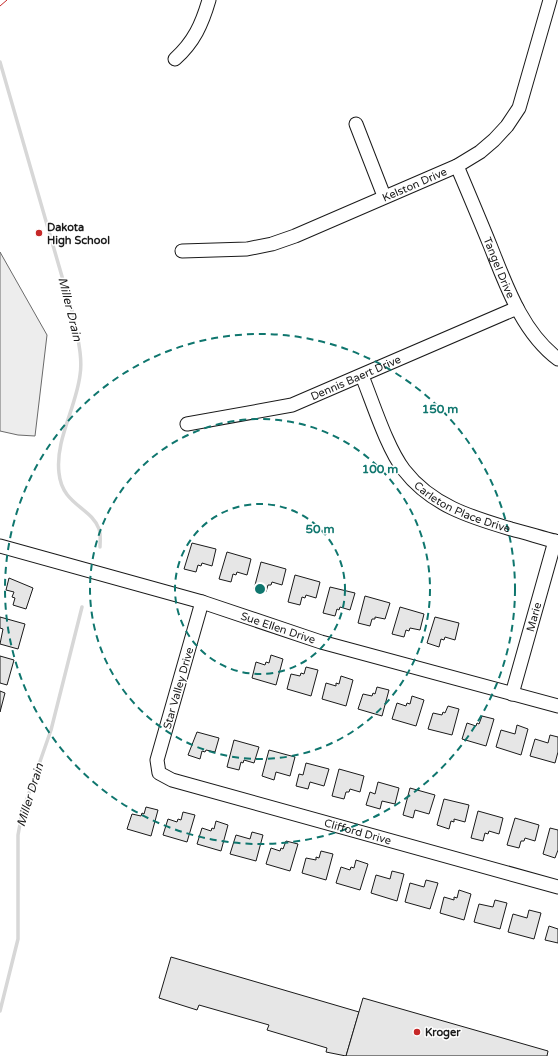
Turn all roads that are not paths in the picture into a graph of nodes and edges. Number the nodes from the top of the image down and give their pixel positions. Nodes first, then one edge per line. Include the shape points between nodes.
1 (210, 0) edge
2 (550, 0) edge
3 (175, 59) dead end
4 (356, 124) dead end
5 (457, 166) junction
6 (384, 196) junction
7 (182, 251) dead end
8 (517, 308) junction
9 (558, 359) edge
10 (362, 376) junction
11 (187, 424) dead end
12 (556, 541) edge
13 (0, 546) edge
14 (202, 602) junction
15 (512, 694) junction
16 (558, 706) edge
17 (159, 773) joint
18 (558, 888) edge

1 - 3 street via 199,31
2 - 5 street, Kelston Drive via 519,108 494,140
4 - 6 street
5 - 6 street, Kelston Drive
5 - 8 street, Tangel Drive
6 - 7 street, Kelston Drive via 272,244 247,249
8 - 9 street, Tangel Drive via 543,347
8 - 10 street, Dennis Baert Drive
10 - 11 street, Dennis Baert Drive via 292,405
10 - 12 street, Carleton Place Drive via 395,455 420,488 437,501 475,519
12 - 15 street, Marie
13 - 14 street, Sue Ellen Drive
14 - 15 street, Sue Ellen Drive via 321,642
14 - 17 street, Star Valley Drive via 157,760
15 - 16 street, Sue Ellen Drive
17 - 18 street, Clifford Drive via 172,780

